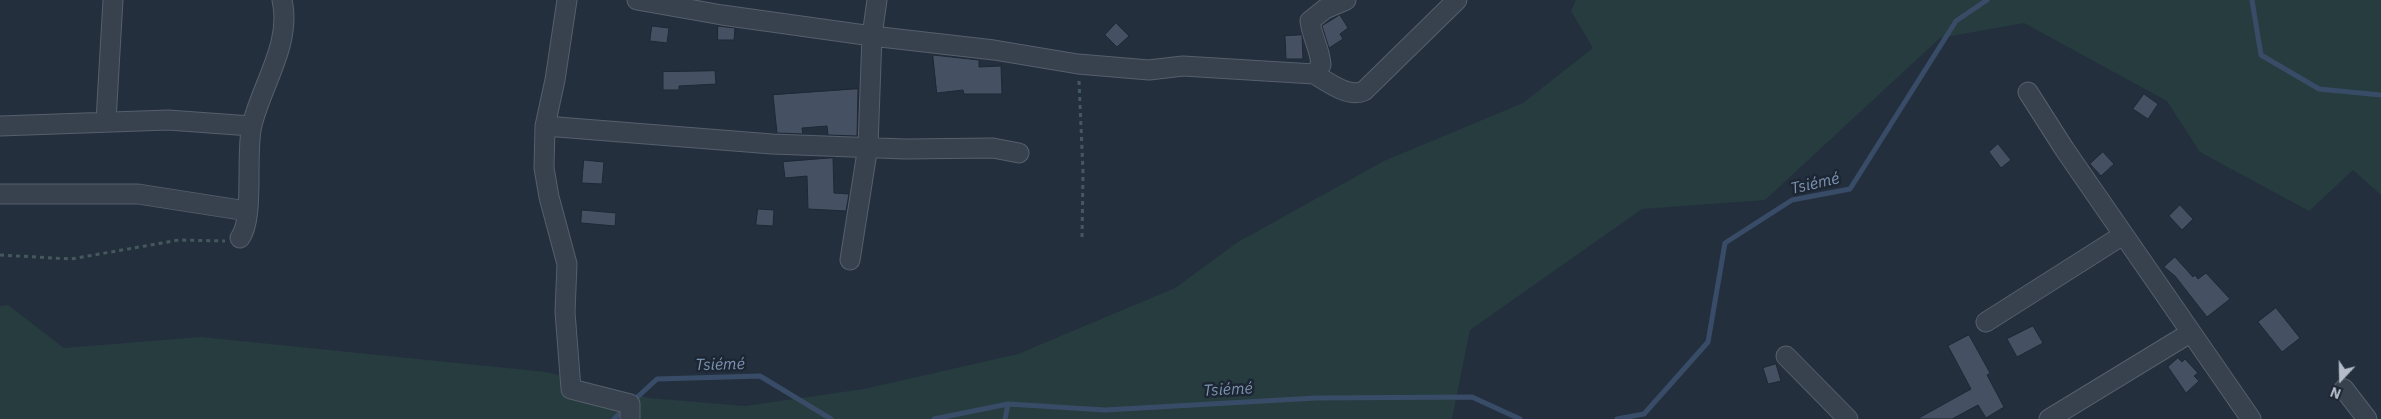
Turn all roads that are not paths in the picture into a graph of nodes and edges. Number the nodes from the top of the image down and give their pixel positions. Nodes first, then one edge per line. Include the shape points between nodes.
1 (113, 0) edge
2 (282, 0) edge
3 (567, 0) edge
4 (636, 0) edge
5 (877, 0) edge
6 (1346, 0) edge
7 (1457, 0) edge
8 (872, 36) junction
9 (1314, 74) junction
10 (2028, 92) dead end
11 (106, 121) junction
12 (0, 126) edge
13 (251, 126) junction
14 (545, 126) junction
15 (868, 146) junction
16 (1019, 153) dead end
17 (0, 194) edge
18 (247, 211) junction
19 (2124, 235) junction
20 (240, 238) road end
21 (850, 260) dead end
22 (1986, 322) dead end
23 (2190, 333) junction
24 (1786, 356) dead end
25 (2344, 389) dead end
26 (630, 419) edge
27 (1848, 419) edge
28 (2049, 419) edge
29 (2251, 419) edge
30 (2367, 419) edge

1 - 11 street
2 - 13 street via 282,40
3 - 14 street
4 - 8 street
5 - 8 street
6 - 9 street via 1310,21 1320,51 1321,65
7 - 9 street via 1364,91 1349,93
8 - 9 street via 994,50 1078,64 1149,70 1183,66
8 - 15 street
10 - 19 street
11 - 12 street
11 - 13 street via 168,120
13 - 18 street
14 - 15 street via 772,144
14 - 26 street via 544,168 567,264 565,312 571,389 630,404
15 - 16 street via 993,148
15 - 21 street
17 - 18 street via 138,194
18 - 20 street via 244,234
19 - 22 street
19 - 23 street
23 - 28 street
23 - 29 street
24 - 27 street
25 - 30 street

